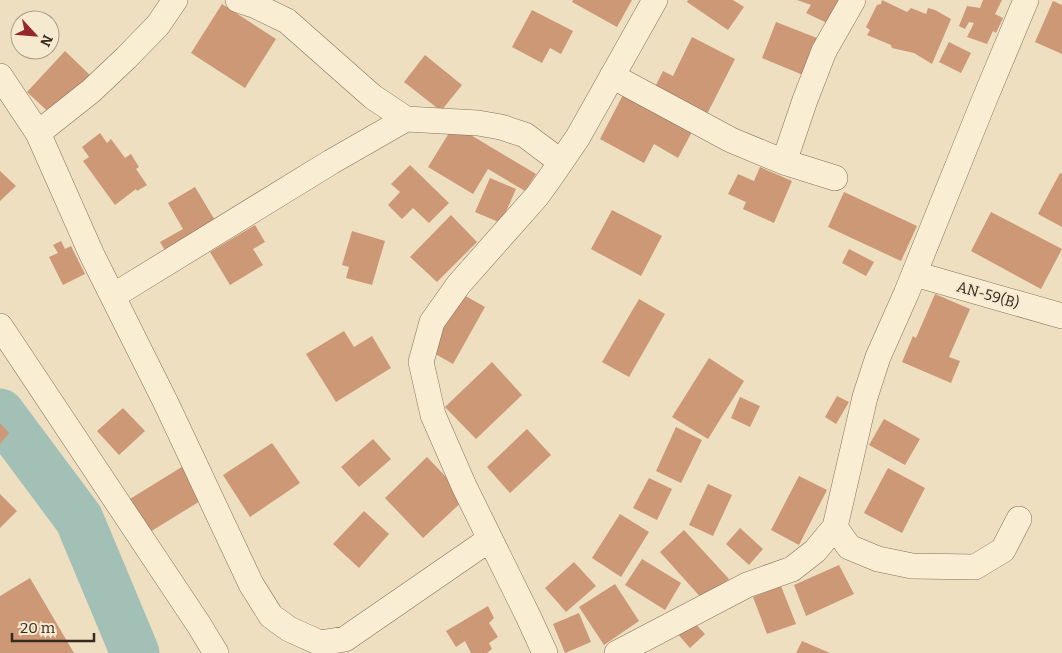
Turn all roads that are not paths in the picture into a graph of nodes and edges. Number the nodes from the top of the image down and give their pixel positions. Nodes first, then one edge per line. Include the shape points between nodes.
1 (175, 0) edge
2 (238, 0) edge
3 (655, 0) edge
4 (853, 0) edge
5 (1026, 0) edge
6 (0, 76) edge
7 (612, 76) junction
8 (406, 119) junction
9 (38, 132) junction
10 (561, 162) junction
11 (784, 162) junction
12 (835, 178) dead end
13 (914, 274) junction
14 (113, 296) junction
15 (1062, 316) edge
16 (0, 326) edge
17 (1019, 519) dead end
18 (835, 527) junction
19 (490, 539) junction
20 (216, 653) edge
21 (545, 653) edge
22 (617, 653) edge

1 - 9 street via 158,25 126,58 91,91
2 - 8 street via 287,21 373,97
3 - 7 street
4 - 11 street via 824,52
5 - 13 street
6 - 9 street
7 - 10 street
7 - 11 street via 731,140
8 - 10 street via 501,127 525,135
8 - 14 street
9 - 14 street
10 - 19 street via 537,196 460,284 432,322 421,362 433,415
11 - 12 street
13 - 15 street, AN-59(B)
13 - 18 street via 878,357 865,397
14 - 19 street via 250,584 271,616 289,629 320,643 345,640
16 - 20 street
17 - 18 street via 1004,550 975,567 912,566 878,559 849,547
18 - 22 street via 815,551 792,569 747,585
19 - 21 street

